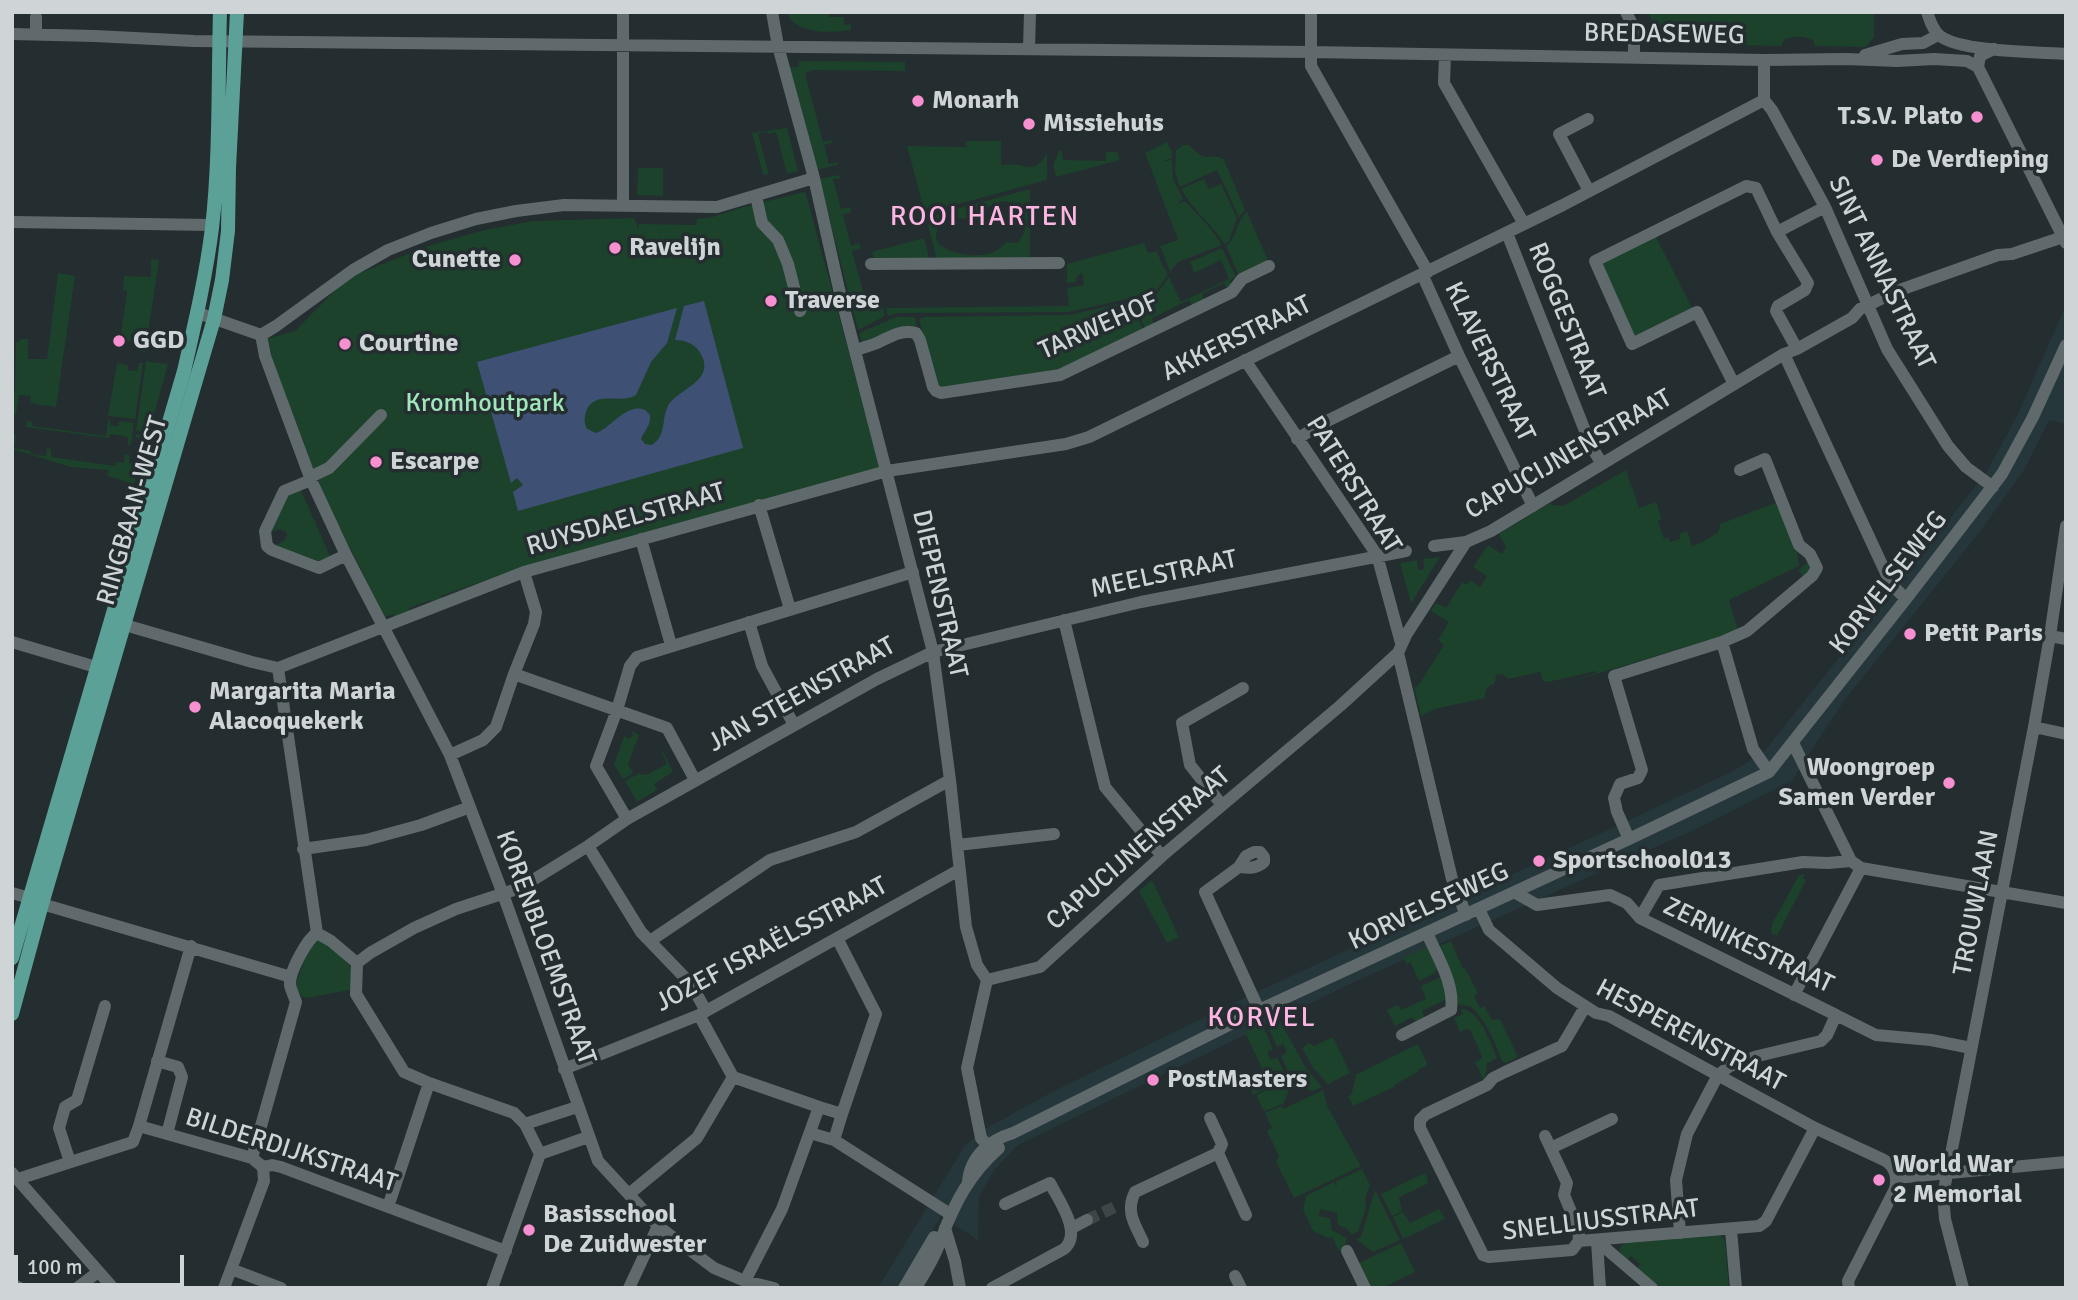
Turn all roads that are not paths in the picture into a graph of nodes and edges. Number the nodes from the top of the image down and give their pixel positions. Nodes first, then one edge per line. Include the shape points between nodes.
1 (220, 12) edge
2 (237, 12) edge
3 (623, 12) edge
4 (772, 12) edge
5 (1030, 12) edge
6 (1311, 12) edge
7 (1626, 12) edge
8 (1927, 12) edge
9 (36, 17) dead end
10 (12, 34) edge
11 (36, 34) junction
12 (1938, 35) junction
13 (219, 41) junction
14 (237, 42) junction
15 (1923, 43) junction
16 (623, 46) junction
17 (778, 46) junction
18 (1029, 49) junction
19 (1994, 49) junction
20 (1311, 52) junction
21 (2066, 54) edge
22 (1445, 55) junction
23 (1634, 57) junction
24 (1846, 59) junction
25 (1764, 60) junction
26 (1889, 60) junction
27 (1978, 67) junction
28 (1764, 100) junction
29 (1588, 120) dead end
30 (814, 178) junction
31 (1589, 191) junction
32 (757, 196) junction
33 (623, 205) junction
34 (1825, 207) junction
35 (12, 222) edge
36 (1524, 224) junction
37 (212, 225) junction
38 (1777, 232) junction
39 (1507, 233) junction
40 (2064, 240) edge
41 (1059, 263) dead end
42 (872, 264) dead end
43 (1269, 266) dead end
44 (1425, 273) junction
45 (1867, 306) junction
46 (800, 311) dead end
47 (198, 313) junction
48 (214, 319) junction
49 (261, 335) junction
50 (2066, 345) edge
51 (1797, 349) junction
52 (855, 350) junction
53 (1784, 354) junction
54 (1459, 356) junction
55 (1245, 360) junction
56 (2063, 360) edge
57 (1734, 384) junction
58 (381, 415) dead end
59 (1297, 439) junction
60 (1602, 464) junction
61 (1740, 470) dead end
62 (887, 471) junction
63 (310, 479) junction
64 (1993, 487) junction
65 (759, 505) junction
66 (1533, 506) junction
67 (2066, 526) edge
68 (641, 539) junction
69 (1466, 542) junction
70 (1434, 546) dead end
71 (1406, 551) dead end
72 (346, 555) junction
73 (1377, 555) junction
74 (524, 572) junction
75 (913, 572) junction
76 (1906, 599) junction
77 (790, 610) junction
78 (1064, 620) junction
79 (749, 622) junction
80 (125, 625) junction
81 (383, 628) junction
82 (2050, 636) junction
83 (2066, 639) edge
84 (12, 642) edge
85 (1722, 642) junction
86 (671, 645) junction
87 (1400, 648) junction
88 (933, 652) junction
89 (278, 668) junction
90 (104, 669) junction
91 (514, 674) junction
92 (1243, 688) dead end
93 (617, 710) junction
94 (794, 725) junction
95 (2034, 727) junction
96 (2066, 734) edge
97 (1793, 743) junction
98 (450, 755) junction
99 (1769, 772) junction
100 (695, 780) junction
101 (950, 780) junction
102 (1222, 805) junction
103 (470, 807) junction
104 (627, 819) junction
105 (1054, 834) dead end
106 (1629, 839) junction
107 (957, 845) junction
108 (587, 846) junction
109 (303, 849) junction
110 (1162, 856) junction
111 (1856, 864) junction
112 (1239, 867) dead end
113 (959, 870) junction
114 (2002, 891) junction
115 (12, 892) edge
116 (1514, 892) junction
117 (503, 894) junction
118 (36, 901) junction
119 (2066, 903) edge
120 (1479, 909) junction
121 (1466, 915) junction
122 (1640, 918) junction
123 (317, 933) junction
124 (1427, 933) junction
125 (837, 938) junction
126 (650, 941) junction
127 (191, 946) junction
128 (12, 958) edge
129 (358, 963) junction
130 (291, 977) junction
131 (987, 980) junction
132 (1794, 995) junction
133 (105, 1006) dead end
134 (1585, 1007) junction
135 (1259, 1010) junction
136 (702, 1013) junction
137 (12, 1014) edge
138 (1836, 1015) junction
139 (1402, 1035) dead end
140 (1971, 1048) junction
141 (157, 1061) junction
142 (564, 1069) junction
143 (1718, 1075) junction
144 (733, 1077) junction
145 (429, 1083) junction
146 (577, 1107) junction
147 (819, 1107) junction
148 (842, 1114) junction
149 (1210, 1118) dead end
150 (1612, 1119) dead end
151 (525, 1124) junction
152 (139, 1126) junction
153 (1815, 1128) junction
154 (810, 1133) junction
155 (167, 1134) junction
156 (1545, 1136) dead end
157 (588, 1137) junction
158 (834, 1140) junction
159 (990, 1149) junction
160 (1551, 1149) junction
161 (1218, 1153) junction
162 (540, 1154) junction
163 (252, 1158) junction
164 (2066, 1162) edge
165 (70, 1163) junction
166 (263, 1167) junction
167 (1947, 1174) junction
168 (15, 1176) edge
169 (1896, 1178) junction
170 (629, 1194) junction
171 (1131, 1200) junction
172 (1005, 1204) dead end
173 (1117, 1206) tunnel mouth
174 (388, 1207) junction
175 (950, 1214) junction
176 (1246, 1215) dead end
177 (1087, 1220) tunnel mouth
178 (658, 1226) junction
179 (944, 1227) junction
180 (1072, 1228) junction
181 (1731, 1230) junction
182 (1680, 1233) junction
183 (1579, 1241) junction
184 (1597, 1241) junction
185 (1143, 1242) dead end
186 (506, 1251) junction
187 (1347, 1251) dead end
188 (929, 1255) junction
189 (231, 1269) junction
190 (98, 1272) junction
191 (956, 1273) junction
192 (745, 1281) junction
193 (12, 1284) edge
194 (20, 1288) edge
195 (77, 1288) edge
196 (113, 1288) edge
197 (224, 1288) edge
198 (281, 1288) edge
199 (492, 1288) edge
200 (629, 1288) edge
201 (774, 1288) edge
202 (904, 1288) edge
203 (916, 1288) edge
204 (960, 1288) edge
205 (992, 1288) edge
206 (1365, 1288) edge
207 (1600, 1288) edge
208 (1652, 1288) edge
209 (1736, 1288) edge
210 (1849, 1288) edge
211 (1963, 1288) edge

1 - 13 main road, RINGBAAN-WEST
2 - 14 main road, RINGBAAN-WEST
3 - 16 street
4 - 17 street, DIEPENSTRAAT
5 - 18 street
6 - 20 street, KLAVERSTRAAT
7 - 23 street via 1634,28
8 - 12 street
9 - 11 street
10 - 11 street, BREDASEWEG
11 - 13 street, BREDASEWEG
12 - 15 street, BREDASEWEG
12 - 19 street via 1955,43
13 - 14 street, BREDASEWEG
13 - 37 main road, RINGBAAN-WEST
14 - 16 street, BREDASEWEG
14 - 48 main road, RINGBAAN-WEST via 228,230
15 - 24 street, BREDASEWEG
15 - 26 street via 1913,52
16 - 17 street, BREDASEWEG
16 - 33 street
17 - 18 street, BREDASEWEG
17 - 30 street, DIEPENSTRAAT
18 - 20 street, BREDASEWEG
19 - 21 street
19 - 27 street via 1980,56
20 - 22 street, BREDASEWEG
20 - 44 street, KLAVERSTRAAT via 1311,66
22 - 23 street, BREDASEWEG
22 - 36 street, ROGGESTRAAT via 1444,83
23 - 25 street, BREDASEWEG
24 - 25 street, BREDASEWEG
24 - 26 street, BREDASEWEG
25 - 28 street
26 - 27 street, BREDASEWEG via 1954,60
27 - 40 street
28 - 31 street, AKKERSTRAAT
28 - 34 street, SINT ANNASTRAAT
29 - 31 street via 1559,134
30 - 32 street
30 - 52 street, DIEPENSTRAAT
31 - 36 street, AKKERSTRAAT
32 - 33 street via 717,207
32 - 46 street via 762,223 778,240 788,264
33 - 49 street via 516,211 431,233 353,270
34 - 38 street
34 - 45 street, SINT ANNASTRAAT
35 - 37 street
36 - 39 street, AKKERSTRAAT
37 - 47 main road, RINGBAAN-WEST
38 - 51 street via 1808,284 1777,306
38 - 57 street via 1756,188 1746,186 1595,261 1632,344 1697,312
39 - 44 street, AKKERSTRAAT
39 - 60 street, ROGGESTRAAT
40 - 45 street, CAPUCIJNENSTRAAT via 1998,255 1907,286
41 - 42 street
43 - 52 street, TARWEHOF via 1240,281 1232,292 1060,375 941,393 933,387 916,333 892,334
44 - 54 street, KLAVERSTRAAT
44 - 55 street, AKKERSTRAAT
45 - 51 street, CAPUCIJNENSTRAAT
45 - 64 street, SINT ANNASTRAAT via 1887,349 1948,446
47 - 48 street
47 - 90 main road, RINGBAAN-WEST
48 - 49 street
48 - 80 main road, RINGBAAN-WEST
49 - 63 street, KORENBLOEMSTRAAT
50 - 56 street, KORVELSEWEG
51 - 53 street, CAPUCIJNENSTRAAT
52 - 62 street, DIEPENSTRAAT
53 - 57 street, CAPUCIJNENSTRAAT
53 - 76 street via 1891,584
54 - 59 street
54 - 66 street, KLAVERSTRAAT
55 - 59 street, PATERSTRAAT
55 - 62 street, AKKERSTRAAT via 1089,437
56 - 64 street, KORVELSEWEG
57 - 60 street, CAPUCIJNENSTRAAT
58 - 63 street via 329,468
59 - 73 street, PATERSTRAAT
60 - 66 street, CAPUCIJNENSTRAAT
61 - 85 street via 1765,459 1799,545 1817,568 1746,631
62 - 65 street, RUYSDAELSTRAAT
62 - 75 street, DIEPENSTRAAT
63 - 72 street, KORENBLOEMSTRAAT
63 - 72 street via 284,491 265,531 267,546 319,568
64 - 76 street, KORVELSEWEG
65 - 68 street, RUYSDAELSTRAAT
65 - 77 street
66 - 69 street, CAPUCIJNENSTRAAT
67 - 82 street, TROUWLAAN
68 - 74 street, RUYSDAELSTRAAT
68 - 86 street
69 - 70 street
69 - 87 street, CAPUCIJNENSTRAAT
71 - 73 street, MEELSTRAAT
72 - 81 street, KORENBLOEMSTRAAT
73 - 78 street, MEELSTRAAT
73 - 87 street, PATERSTRAAT
74 - 81 street, RUYSDAELSTRAAT
74 - 91 street via 536,612
75 - 77 street
75 - 88 street, DIEPENSTRAAT
76 - 97 street, KORVELSEWEG
77 - 79 street
78 - 88 street, MEELSTRAAT
78 - 110 street via 1105,787
79 - 86 street
79 - 94 street via 762,666
80 - 89 street
80 - 90 main road, RINGBAAN-WEST
81 - 89 street, RUYSDAELSTRAAT
81 - 98 street, KORENBLOEMSTRAAT
82 - 83 street
82 - 95 street, TROUWLAAN
84 - 90 street
85 - 99 street via 1753,749
85 - 106 street via 1614,676 1642,770 1638,778 1620,784 1614,797
86 - 93 street via 637,657
87 - 102 street, CAPUCIJNENSTRAAT via 1340,706
87 - 121 street, PATERSTRAAT via 1452,878
88 - 94 street, JAN STEENSTRAAT
88 - 101 street, DIEPENSTRAAT
89 - 109 street
90 - 118 main road, RINGBAAN-WEST
91 - 93 street
91 - 98 street via 496,727 484,740
92 - 102 street via 1182,723 1190,765
93 - 100 street via 667,728
93 - 104 street via 596,766
94 - 100 street, JAN STEENSTRAAT
95 - 96 street
95 - 114 street, TROUWLAAN
97 - 99 street, KORVELSEWEG
97 - 111 street
98 - 103 street, KORENBLOEMSTRAAT
99 - 106 street, KORVELSEWEG
100 - 104 street, JAN STEENSTRAAT
101 - 107 street, DIEPENSTRAAT
101 - 126 street via 856,832 771,860
102 - 110 street, CAPUCIJNENSTRAAT
103 - 109 street via 366,840
103 - 117 street, KORENBLOEMSTRAAT
104 - 108 street, JAN STEENSTRAAT
105 - 107 street
106 - 116 street, KORVELSEWEG
107 - 113 street, DIEPENSTRAAT
108 - 117 street, JAN STEENSTRAAT
108 - 126 street
109 - 123 street
110 - 131 street, CAPUCIJNENSTRAAT via 1040,967
111 - 114 street
111 - 122 street via 1803,862 1659,885
111 - 132 street
112 - 135 street via 1205,892
113 - 125 street, JOZEF ISRAËLSSTRAAT
113 - 131 street, DIEPENSTRAAT via 966,927 977,965
114 - 119 street
114 - 140 street, TROUWLAAN
115 - 118 street
116 - 120 street, KORVELSEWEG
116 - 122 street, ZERNIKESTRAAT via 1537,905 1610,895 1627,903
117 - 129 street, JAN STEENSTRAAT via 414,928
117 - 142 street, KORENBLOEMSTRAAT
118 - 127 street
118 - 128 main road, RINGBAAN-WEST
118 - 137 main road, RINGBAAN-WEST
120 - 121 street, KORVELSEWEG
120 - 134 street, HESPERENSTRAAT via 1489,930
121 - 124 street, KORVELSEWEG
122 - 132 street, ZERNIKESTRAAT
123 - 129 street
123 - 130 street via 306,944
124 - 135 street, KORVELSEWEG
124 - 139 street via 1453,1002 1451,1010
125 - 136 street, JOZEF ISRAËLSSTRAAT
125 - 148 street via 876,1014
126 - 136 street via 691,984
127 - 130 street
127 - 141 street
129 - 145 street via 356,994 404,1072
130 - 163 street via 296,1002
131 - 159 street via 967,1068 981,1138
132 - 138 street, ZERNIKESTRAAT
133 - 165 street via 77,1100 65,1107 59,1128
134 - 143 street, HESPERENSTRAAT
134 - 183 street, SNELLIUSSTRAAT via 1562,1046 1493,1078 1420,1120 1483,1255 1572,1250
135 - 159 street, KORVELSEWEG via 1004,1136
136 - 142 street, JOZEF ISRAËLSSTRAAT
136 - 144 street
138 - 140 street, ZERNIKESTRAAT via 1876,1035
138 - 143 street via 1821,1041 1758,1056
140 - 167 street, TROUWLAAN
141 - 152 street
141 - 155 street via 178,1067 183,1077
142 - 146 street, KORENBLOEMSTRAAT
143 - 153 street, HESPERENSTRAAT
143 - 182 street via 1687,1134 1676,1180
144 - 147 street
144 - 170 street via 697,1138
145 - 151 street via 514,1113
145 - 174 street
146 - 151 street
146 - 157 street, KORENBLOEMSTRAAT
147 - 148 street
147 - 154 street
148 - 158 street
149 - 161 street via 1222,1144
150 - 160 street
151 - 162 street
152 - 155 street, BILDERDIJKSTRAAT
152 - 165 street via 133,1142
153 - 169 street, HESPERENSTRAAT via 1888,1162
153 - 181 street, SNELLIUSSTRAAT via 1763,1224
154 - 158 street
154 - 192 street via 782,1209
155 - 163 street, BILDERDIJKSTRAAT
156 - 160 street
157 - 162 street
157 - 170 street, KORENBLOEMSTRAAT via 598,1161
158 - 175 street
159 - 175 street via 974,1160
160 - 183 street via 1567,1182 1564,1195
161 - 171 street via 1135,1192
161 - 176 street
162 - 186 street
163 - 166 street, BILDERDIJKSTRAAT
164 - 167 street
165 - 168 street
166 - 174 street, BILDERDIJKSTRAAT via 281,1167
166 - 189 street via 264,1181
167 - 169 street
167 - 211 street, TROUWLAAN via 1944,1213
168 - 190 street
169 - 210 street via 1893,1193 1848,1280
170 - 178 street, KORENBLOEMSTRAAT
171 - 173 street
171 - 185 street via 1129,1211
172 - 180 street via 1050,1183
174 - 186 street, BILDERDIJKSTRAAT
175 - 179 street
177 - 180 street
178 - 192 street, KORENBLOEMSTRAAT via 713,1268
178 - 200 street
179 - 188 street
179 - 191 street
180 - 205 street via 1064,1249
181 - 182 street, SNELLIUSSTRAAT
181 - 209 street
182 - 184 street, SNELLIUSSTRAAT
183 - 184 street, SNELLIUSSTRAAT
184 - 207 street
184 - 208 street
186 - 199 street
187 - 206 street
188 - 191 street via 944,1257
188 - 202 street
188 - 203 street
189 - 197 street
189 - 198 street
190 - 195 street
190 - 196 street
191 - 204 street
192 - 201 street, KORENBLOEMSTRAAT
193 - 194 street

